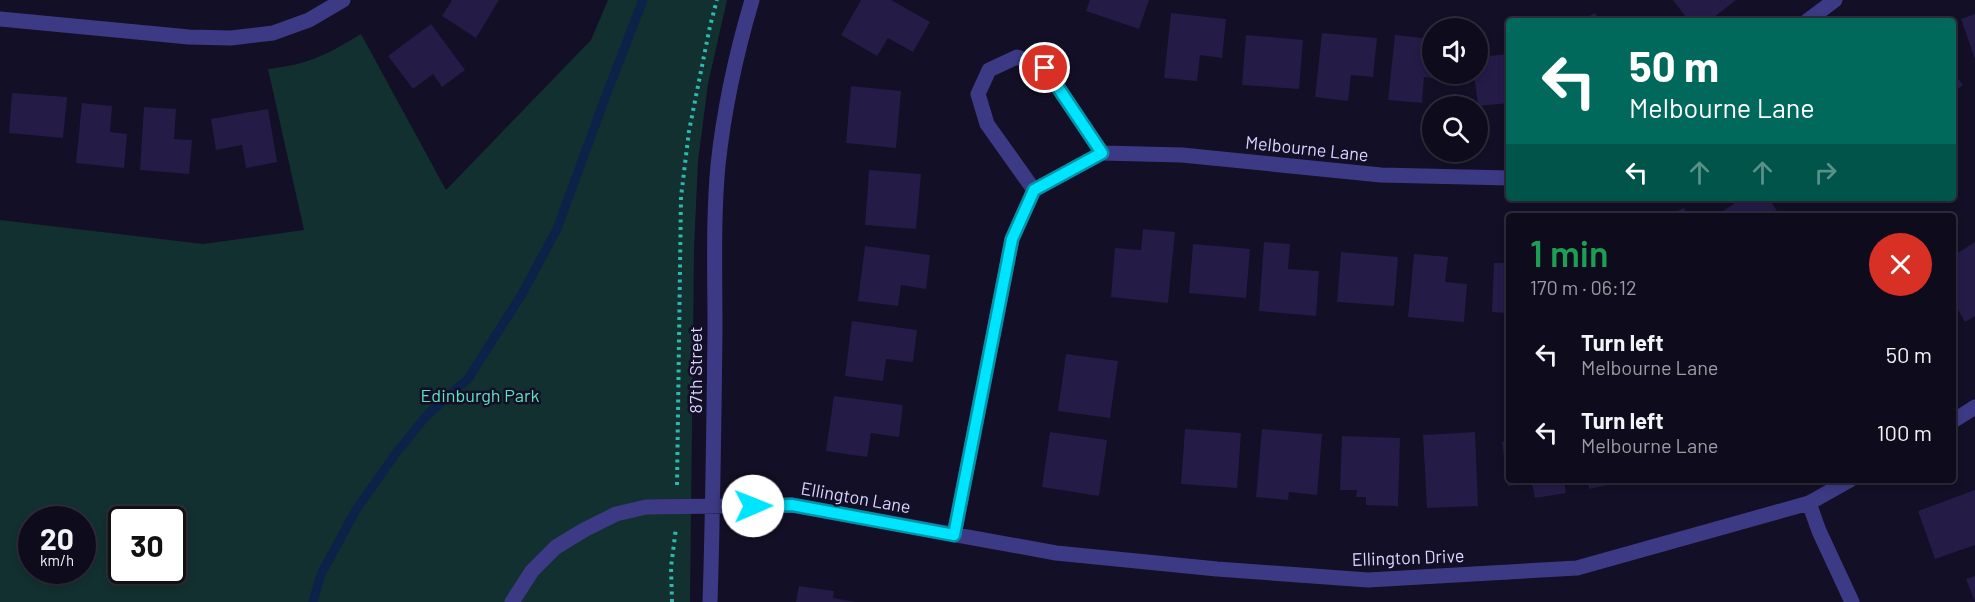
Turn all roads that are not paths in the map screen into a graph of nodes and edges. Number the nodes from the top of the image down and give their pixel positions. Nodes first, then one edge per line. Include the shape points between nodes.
1 (343, 0) edge
2 (752, 0) edge
3 (1834, 0) edge
4 (0, 18) edge
5 (1811, 18) edge
6 (1102, 153) junction
7 (1506, 178) edge
8 (1034, 190) junction
9 (1975, 407) edge
10 (1956, 419) edge
11 (1845, 483) edge
12 (1809, 503) junction
13 (714, 506) junction
14 (954, 535) junction
15 (512, 602) edge
16 (710, 602) edge
17 (1852, 602) edge

1 - 4 street via 309,20 273,33 231,38
2 - 13 street, 87th Street via 726,107 718,166
3 - 5 street
6 - 7 street, Melbourne Lane via 1182,155 1381,175
6 - 8 street, Melbourne Lane
6 - 8 street via 1045,68 1017,57 989,70 978,94 987,124
8 - 14 street via 1012,239
9 - 10 street
11 - 12 street, Ellington Drive
12 - 14 street, Ellington Drive via 1577,568 1368,580 1056,553
12 - 17 street
13 - 14 street, Ellington Lane via 792,505
13 - 15 street via 646,507 616,514 556,547 532,572
13 - 16 street, 87th Street

